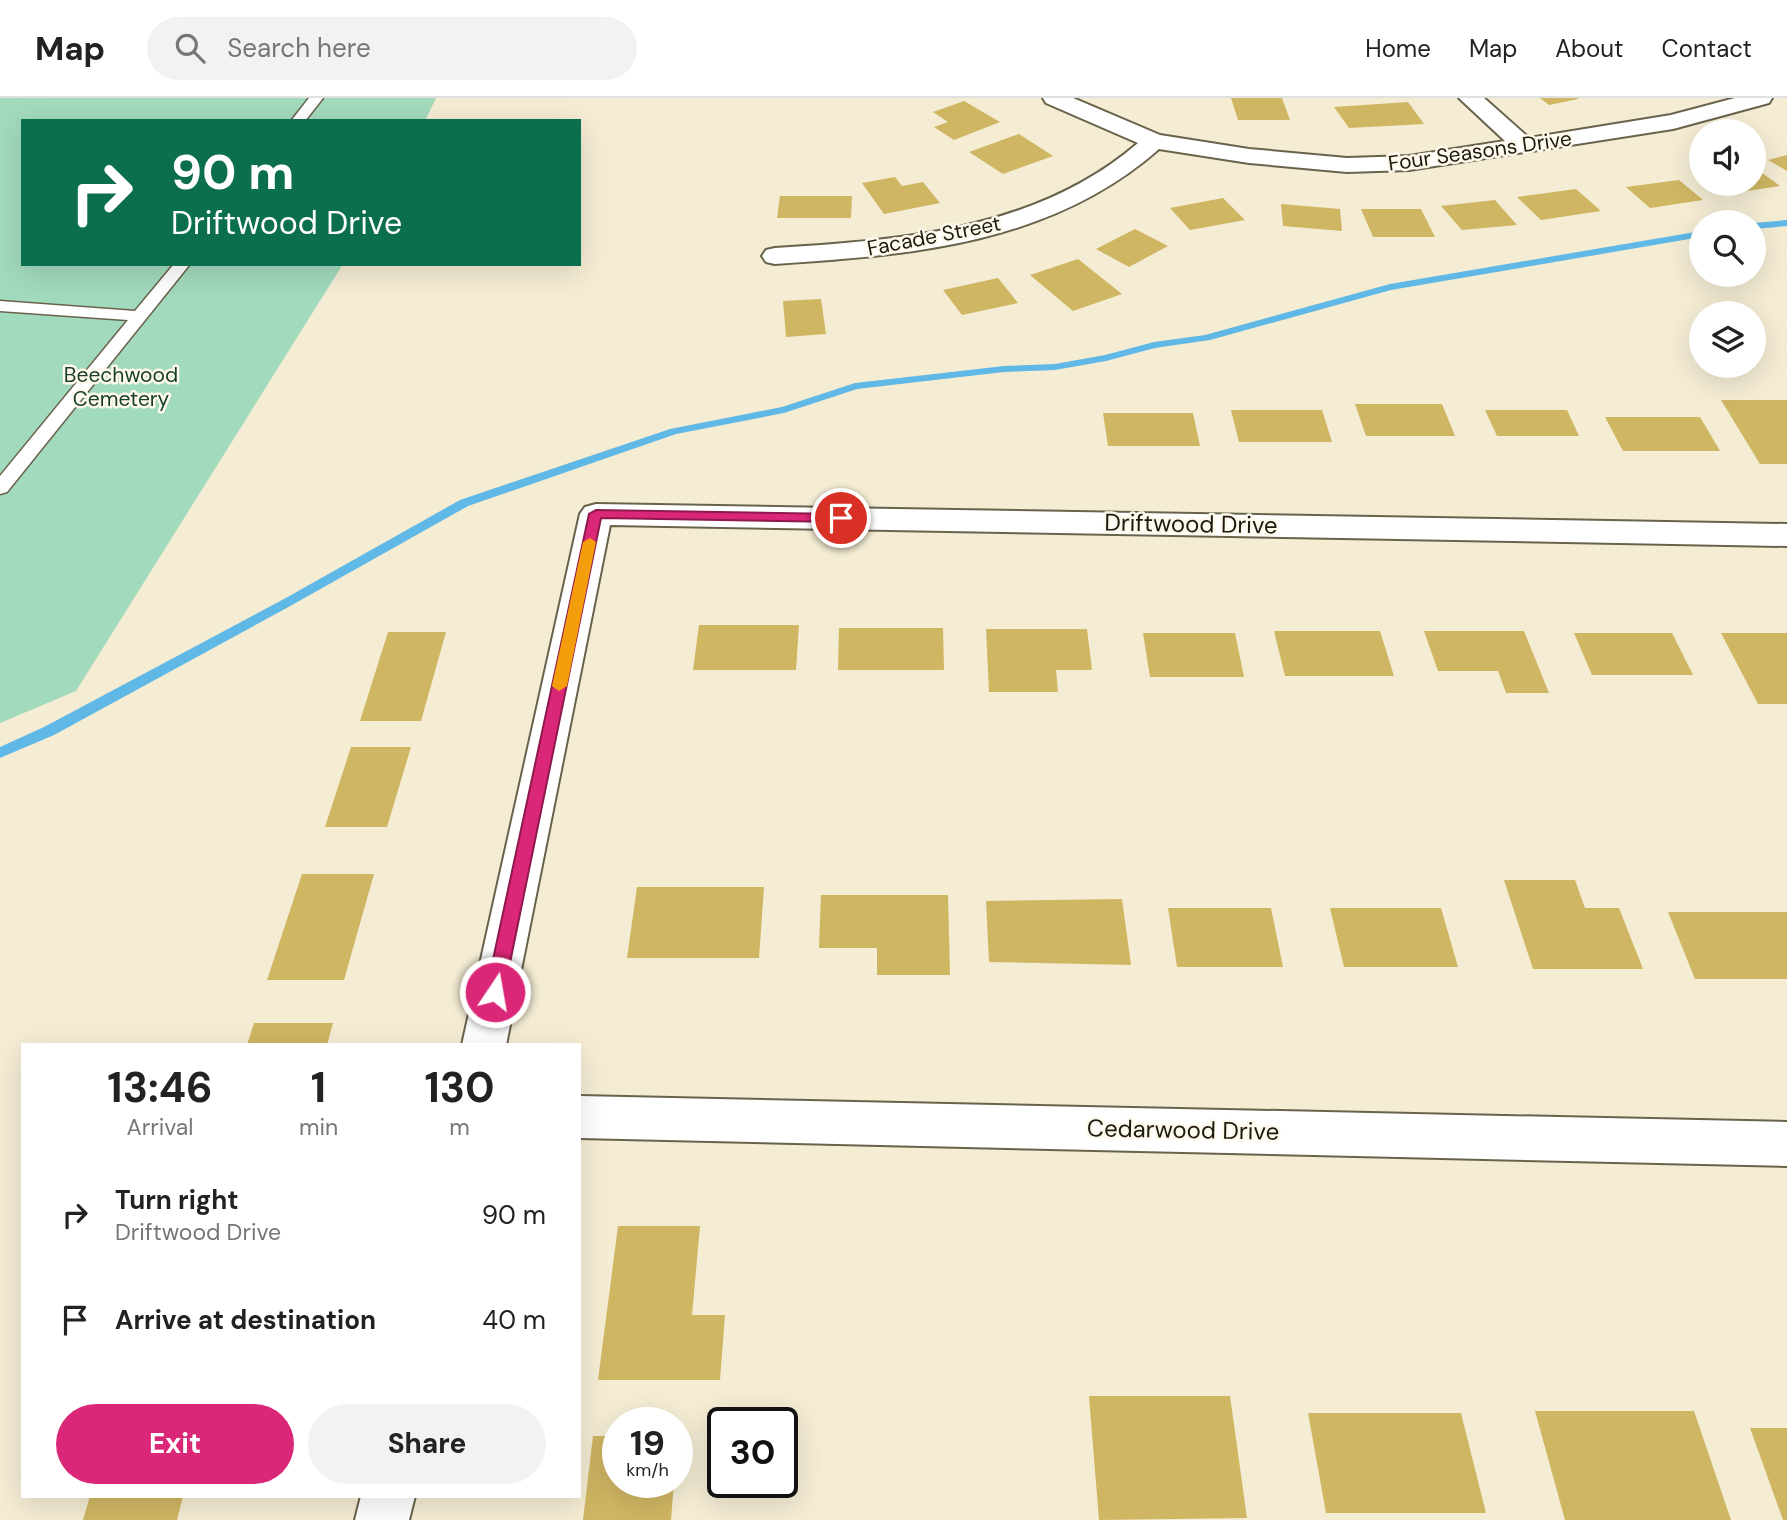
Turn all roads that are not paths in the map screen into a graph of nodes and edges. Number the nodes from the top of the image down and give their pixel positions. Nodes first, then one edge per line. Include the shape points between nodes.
1 (316, 98) edge
2 (1054, 98) edge
3 (1470, 98) edge
4 (1761, 98) edge
5 (300, 119) edge
6 (1154, 141) junction
7 (1524, 146) junction
8 (775, 256) dead end
9 (180, 266) edge
10 (0, 306) edge
11 (140, 316) junction
12 (0, 488) edge
13 (1787, 534) edge
14 (484, 1043) edge
15 (581, 1117) edge
16 (1787, 1144) edge
17 (388, 1498) edge
18 (383, 1520) edge

1 - 5 lane
2 - 6 street, Four Seasons Drive
3 - 7 street
4 - 7 street, Four Seasons Drive via 1673,122
6 - 7 street, Four Seasons Drive via 1249,156 1347,164 1409,163
6 - 8 street, Facade Street via 1109,178 1004,225 898,246
9 - 11 lane
10 - 11 lane
11 - 12 lane
13 - 14 street, Driftwood Drive via 596,514
15 - 16 street, Cedarwood Drive
17 - 18 street

